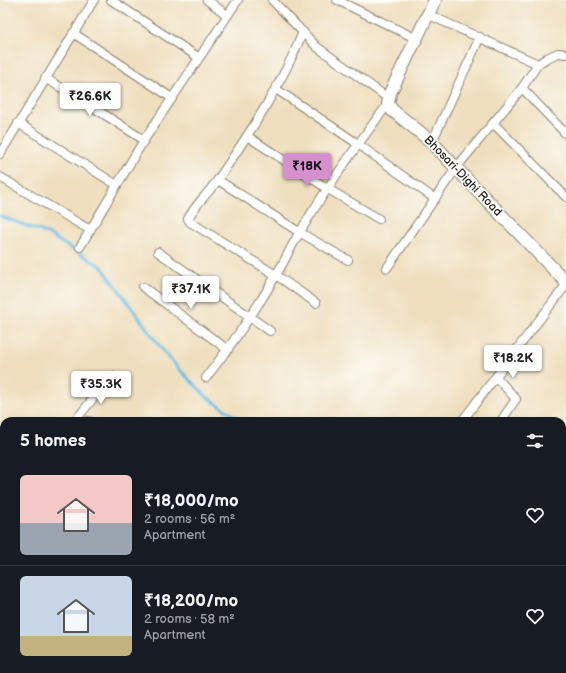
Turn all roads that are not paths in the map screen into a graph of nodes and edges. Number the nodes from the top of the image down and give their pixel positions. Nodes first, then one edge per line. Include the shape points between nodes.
1 (94, 0) edge
2 (111, 0) edge
3 (207, 0) edge
4 (238, 0) edge
5 (272, 0) edge
6 (337, 0) edge
7 (435, 0) edge
8 (429, 14) junction
9 (227, 15) junction
10 (303, 32) junction
11 (73, 33) junction
12 (480, 37) junction
13 (417, 39) junction
14 (566, 54) edge
15 (198, 57) junction
16 (538, 64) junction
17 (45, 78) junction
18 (522, 88) junction
19 (276, 89) junction
20 (172, 98) junction
21 (388, 101) junction
22 (18, 123) junction
23 (493, 123) junction
24 (566, 134) edge
25 (247, 136) junction
26 (144, 140) junction
27 (432, 142) junction
28 (358, 144) junction
29 (0, 154) edge
30 (456, 168) junction
31 (0, 177) edge
32 (218, 180) junction
33 (117, 185) junction
34 (328, 189) junction
35 (566, 197) edge
36 (434, 199) junction
37 (379, 219) dead end
38 (90, 230) junction
39 (300, 232) junction
40 (80, 247) dead end
41 (158, 252) dead end
42 (348, 260) dead end
43 (387, 268) dead end
44 (276, 275) junction
45 (566, 282) edge
46 (566, 285) edge
47 (143, 287) dead end
48 (316, 303) dead end
49 (250, 317) junction
50 (270, 331) dead end
51 (228, 350) junction
52 (111, 376) dead end
53 (496, 377) junction
54 (206, 378) dead end
55 (78, 417) edge
56 (465, 417) edge
57 (504, 417) edge

1 - 11 street
2 - 15 street
3 - 9 street
4 - 9 street
5 - 10 street
6 - 13 street
7 - 8 street
8 - 12 street
8 - 13 street
9 - 15 street
10 - 19 street
10 - 21 street via 317,47
11 - 17 street
11 - 20 street
12 - 16 street
12 - 27 street
13 - 21 street
14 - 16 street via 558,53
15 - 20 street
16 - 18 street
17 - 22 street
17 - 26 street
18 - 23 street
18 - 24 street
19 - 25 street
19 - 28 street
20 - 26 street
21 - 27 street, Bhosari-Dighi Road via 392,110
21 - 28 street
22 - 29 street
22 - 33 street
23 - 30 street
23 - 35 street
25 - 32 street
25 - 34 street
26 - 33 street
27 - 30 street, Bhosari-Dighi Road
28 - 34 street
28 - 36 street
30 - 36 street
30 - 45 street, Bhosari-Dighi Road
31 - 38 street
32 - 39 street
32 - 44 street via 188,219
33 - 38 street
34 - 37 street
34 - 39 street
36 - 43 street
38 - 40 street
39 - 42 street
39 - 44 street
41 - 49 street
44 - 48 street
44 - 49 street
46 - 53 street
47 - 51 street
49 - 50 street
49 - 51 street
51 - 54 street
52 - 55 street
53 - 56 street
53 - 57 street via 516,399

